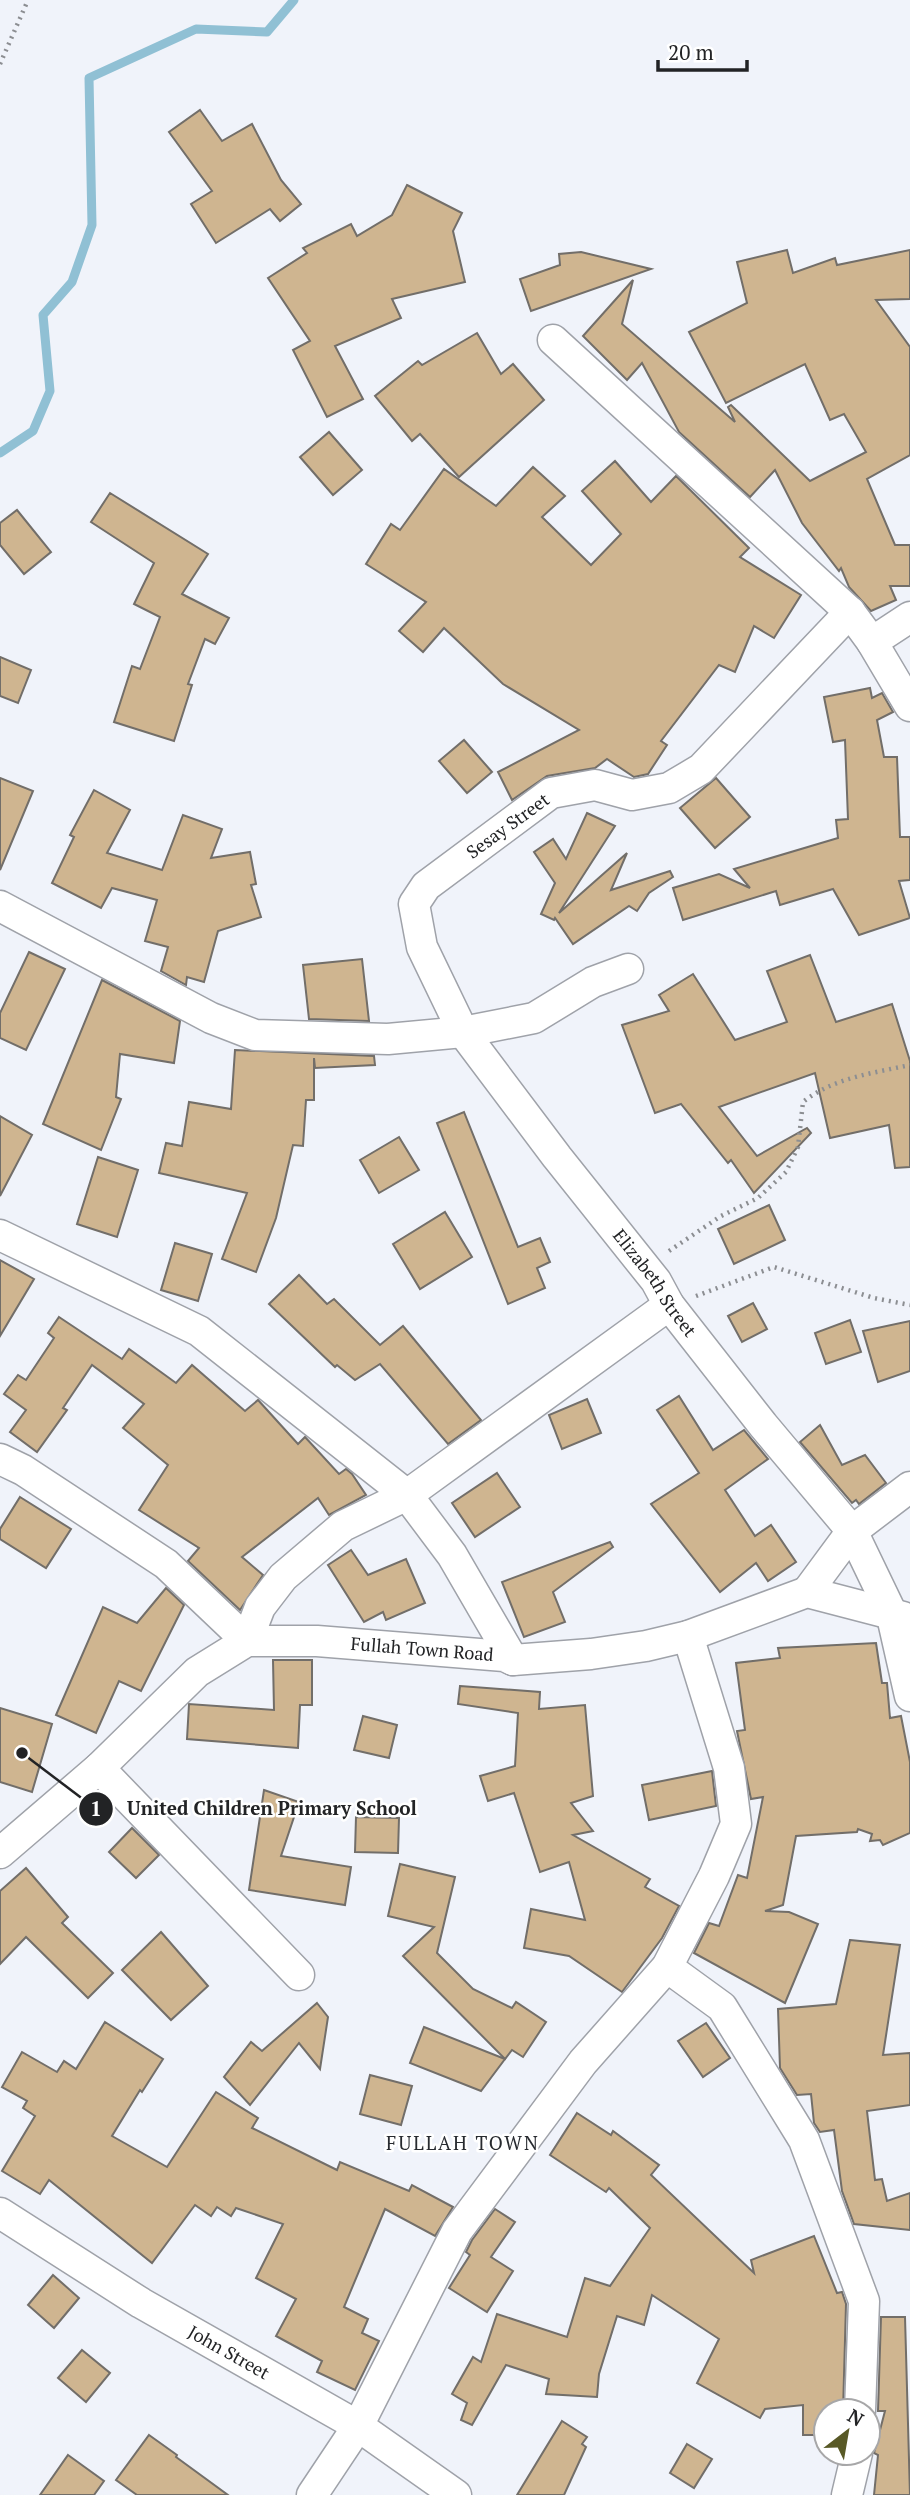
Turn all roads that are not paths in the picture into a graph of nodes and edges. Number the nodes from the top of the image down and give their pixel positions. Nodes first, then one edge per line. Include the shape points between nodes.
1 (553, 340) dead end
2 (850, 612) junction
3 (910, 617) edge
4 (872, 642) junction
5 (910, 706) edge
6 (0, 906) edge
7 (628, 969) dead end
8 (463, 1032) junction
9 (0, 1235) edge
10 (669, 1305) junction
11 (0, 1459) edge
12 (910, 1487) edge
13 (407, 1494) junction
14 (852, 1531) junction
15 (807, 1592) junction
16 (901, 1616) edge
17 (688, 1636) junction
18 (247, 1641) junction
19 (513, 1660) junction
20 (910, 1696) edge
21 (99, 1768) junction
22 (0, 1853) edge
23 (667, 1967) junction
24 (299, 1975) dead end
25 (0, 2213) edge
26 (861, 2397) edge
27 (358, 2426) junction
28 (854, 2467) edge
29 (312, 2495) edge
30 (456, 2495) edge
31 (847, 2495) edge

1 - 2 street
2 - 4 street
2 - 8 street, Sesay Street via 701,769 669,788 632,796 595,785 551,793 426,886 414,904 422,947
3 - 4 street
4 - 5 street
6 - 8 street via 211,1018 255,1035 388,1039
7 - 8 street via 593,982 534,1018
8 - 10 street, Elizabeth Street via 645,1267
9 - 13 street via 199,1331
10 - 13 street
10 - 14 street, Elizabeth Street
11 - 18 street via 166,1564
12 - 14 street
13 - 18 street via 343,1526 283,1577 260,1606
13 - 19 street via 452,1555
14 - 15 street
14 - 16 street, Elizabeth Street
15 - 16 street
15 - 17 street, Fullah Town Road
16 - 20 street, Elizabeth Street
17 - 19 street, Fullah Town Road via 591,1654
17 - 23 street via 729,1768 736,1824
18 - 19 street, Fullah Town Road via 317,1641
18 - 21 street via 197,1672
21 - 22 street
21 - 24 street
23 - 26 street via 722,2007 804,2140 864,2301
23 - 27 street via 583,2062 457,2231
25 - 27 street, John Street via 141,2303
27 - 29 street
27 - 30 street, John Street
28 - 31 street

